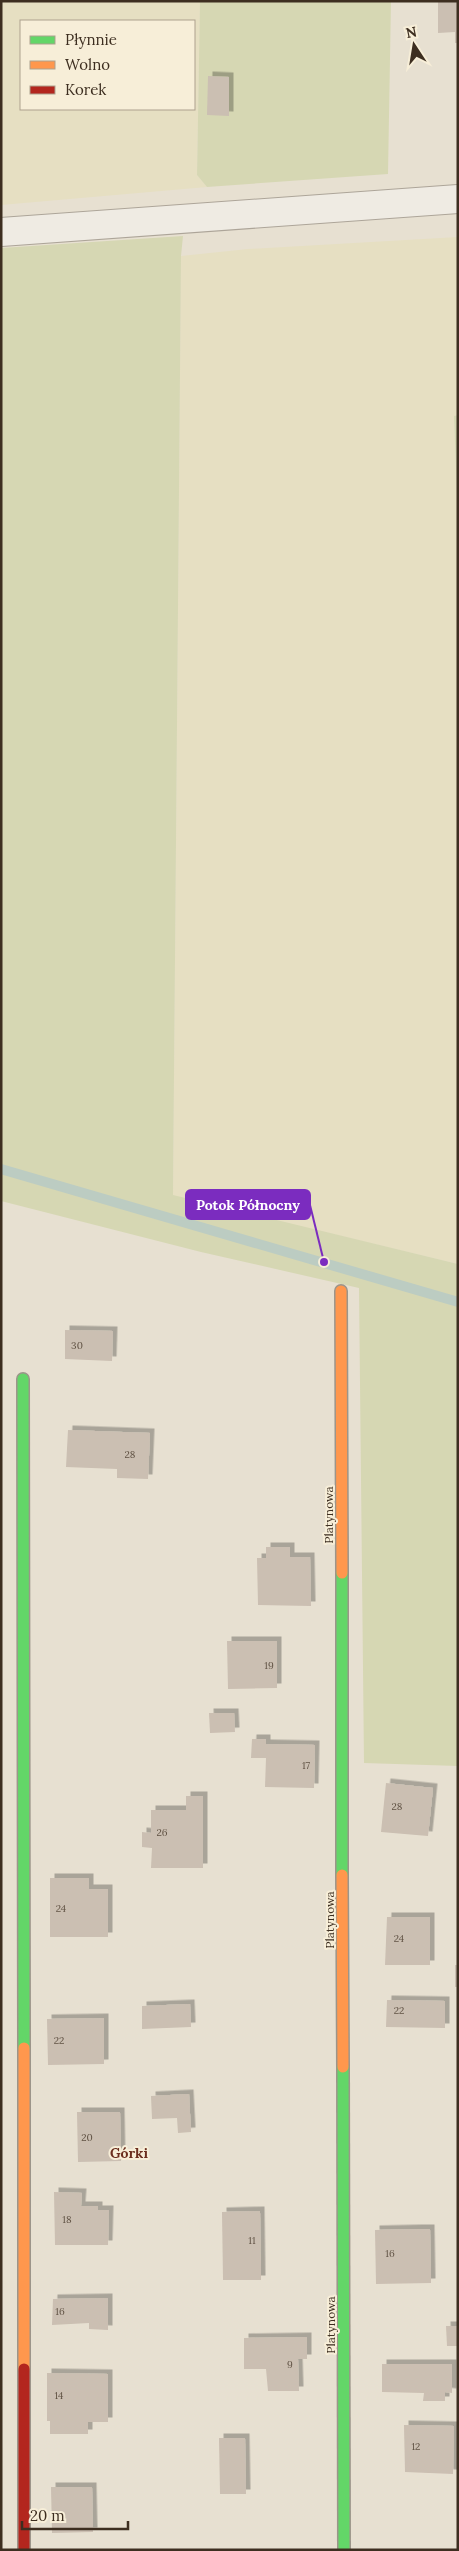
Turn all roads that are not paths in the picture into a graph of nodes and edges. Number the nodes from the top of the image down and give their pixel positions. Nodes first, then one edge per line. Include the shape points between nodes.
1 (458, 199) edge
2 (1, 232) edge
3 (341, 1291) dead end
4 (23, 1379) dead end
5 (24, 2550) edge
6 (344, 2550) edge

1 - 2 street
3 - 6 street, Platynowa
4 - 5 street

